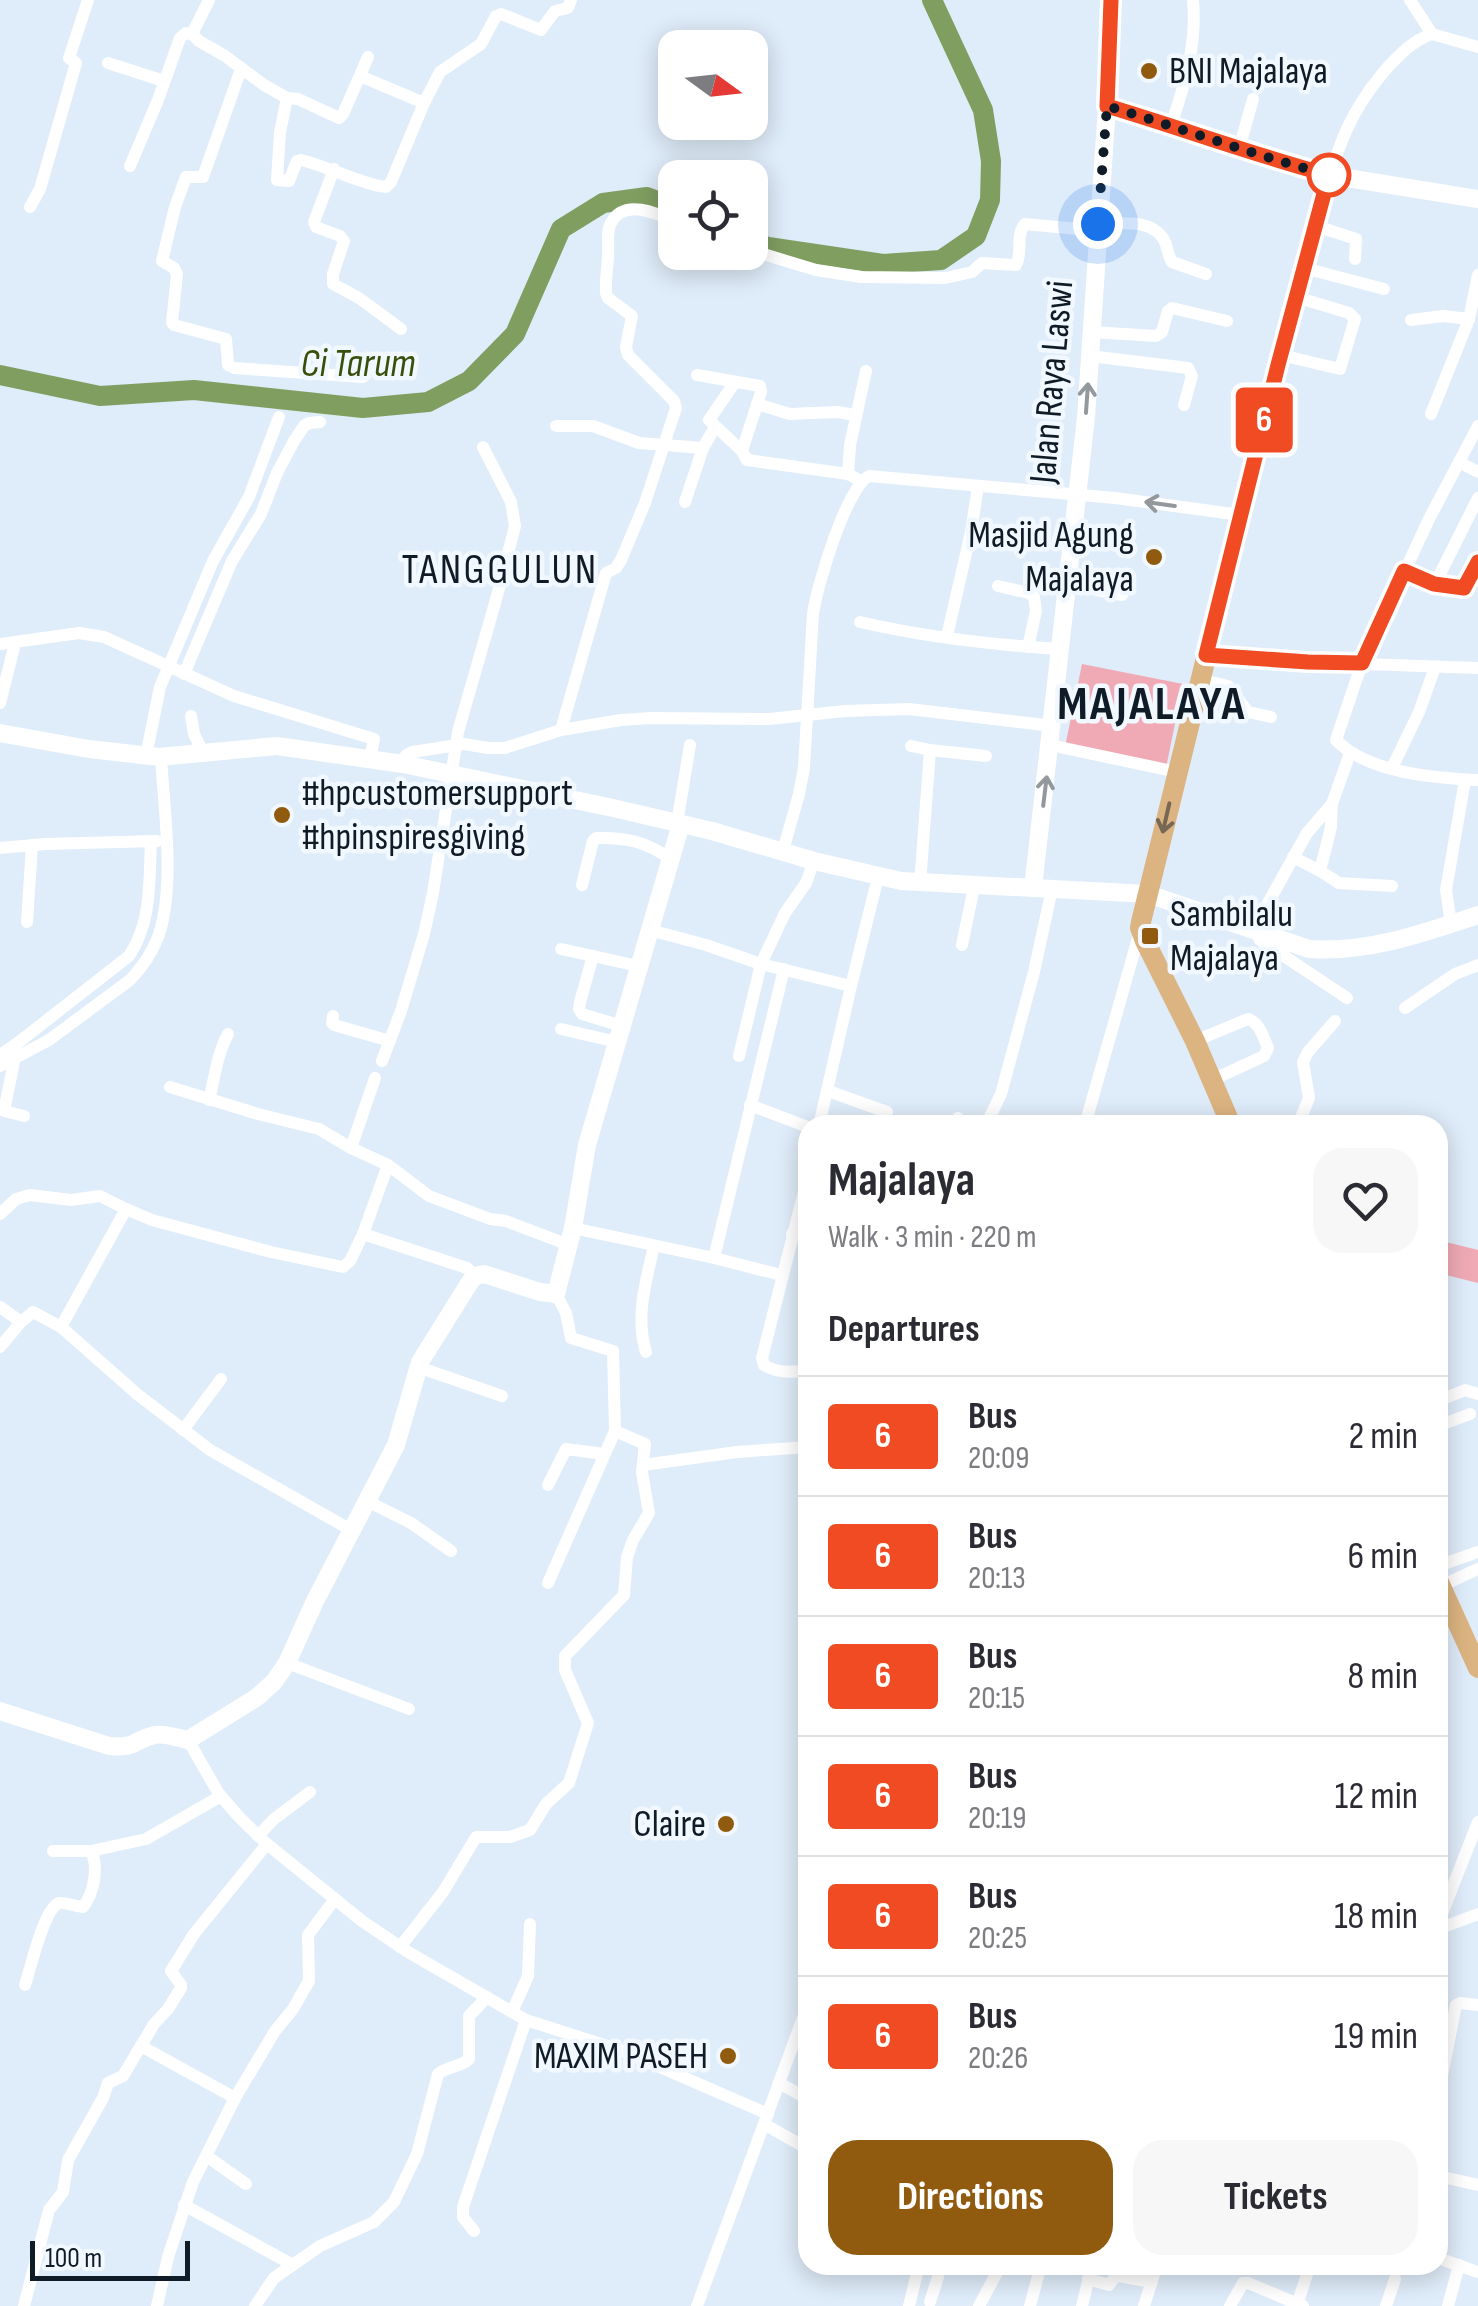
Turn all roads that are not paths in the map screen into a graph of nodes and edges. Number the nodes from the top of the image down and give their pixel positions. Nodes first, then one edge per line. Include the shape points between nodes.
1 (88, 0) edge
2 (209, 0) edge
3 (571, 0) edge
4 (1111, 0) edge
5 (1193, 0) edge
6 (1410, 0) edge
7 (192, 34) junction
8 (1432, 34) junction
9 (1478, 47) edge
10 (368, 56) dead end
11 (108, 63) dead end
12 (242, 69) junction
13 (360, 76) junction
14 (164, 81) junction
15 (287, 98) junction
16 (1253, 99) dead end
17 (424, 103) junction
18 (1107, 106) junction
19 (1171, 125) junction
20 (1239, 149) junction
21 (130, 166) dead end
22 (334, 169) junction
23 (1329, 175) junction
24 (1478, 199) edge
25 (30, 207) dead end
26 (658, 215) edge
27 (1316, 226) junction
28 (1098, 227) junction
29 (768, 255) edge
30 (1355, 259) dead end
31 (1304, 268) junction
32 (1206, 274) dead end
33 (1478, 275) edge
34 (1384, 288) dead end
35 (1296, 297) junction
36 (1470, 319) junction
37 (1411, 320) dead end
38 (1228, 321) dead end
39 (400, 329) dead end
40 (1092, 332) junction
41 (1281, 354) junction
42 (1090, 356) junction
43 (866, 371) dead end
44 (697, 375) dead end
45 (363, 377) dead end
46 (735, 382) junction
47 (756, 404) junction
48 (1184, 405) dead end
49 (693, 413) dead end
50 (1431, 414) dead end
51 (856, 415) junction
52 (278, 417) dead end
53 (320, 422) dead end
54 (712, 425) junction
55 (556, 426) dead end
56 (1478, 426) edge
57 (1474, 443) edge
58 (664, 446) junction
59 (483, 448) dead end
60 (703, 448) junction
61 (742, 451) junction
62 (1459, 462) junction
63 (1478, 472) edge
64 (855, 477) junction
65 (978, 486) junction
66 (1078, 495) junction
67 (1478, 498) edge
68 (685, 502) dead end
69 (1241, 515) junction
70 (247, 521) junction
71 (1478, 562) edge
72 (1404, 571) junction
73 (1068, 584) junction
74 (1434, 584) junction
75 (998, 586) dead end
76 (1122, 596) dead end
77 (860, 622) dead end
78 (947, 636) junction
79 (15, 643) junction
80 (0, 644) edge
81 (1028, 647) junction
82 (1061, 648) junction
83 (1206, 655) junction
84 (1362, 663) junction
85 (1435, 667) junction
86 (1478, 668) edge
87 (176, 671) junction
88 (1199, 678) junction
89 (0, 703) edge
90 (808, 715) junction
91 (191, 716) dead end
92 (1271, 717) dead end
93 (561, 730) junction
94 (0, 734) edge
95 (1051, 736) junction
96 (455, 745) junction
97 (690, 745) dead end
98 (910, 746) dead end
99 (930, 750) junction
100 (1350, 753) junction
101 (202, 754) junction
102 (154, 756) junction
103 (986, 756) dead end
104 (370, 758) junction
105 (403, 764) junction
106 (1392, 768) junction
107 (1177, 772) junction
108 (452, 774) junction
109 (1471, 780) edge
110 (1332, 804) junction
111 (160, 838) junction
112 (675, 840) junction
113 (32, 845) junction
114 (0, 848) edge
115 (783, 851) junction
116 (1292, 857) junction
117 (814, 864) junction
118 (1320, 871) junction
119 (920, 884) junction
120 (582, 885) dead end
121 (1392, 886) dead end
122 (1042, 888) junction
123 (874, 890) junction
124 (973, 896) junction
125 (1147, 897) junction
126 (1478, 915) edge
127 (27, 922) dead end
128 (1451, 924) junction
129 (1141, 925) junction
130 (1254, 928) junction
131 (650, 930) junction
132 (962, 945) dead end
133 (560, 949) dead end
134 (593, 956) junction
135 (762, 964) junction
136 (1478, 965) edge
137 (638, 966) junction
138 (784, 969) junction
139 (851, 986) junction
140 (1347, 998) dead end
141 (1405, 1008) dead end
142 (332, 1016) dead end
143 (1335, 1021) dead end
144 (561, 1029) dead end
145 (228, 1034) dead end
146 (619, 1034) junction
147 (390, 1041) junction
148 (1195, 1041) junction
149 (7, 1056) edge
150 (739, 1056) dead end
151 (382, 1061) dead end
152 (0, 1066) edge
153 (375, 1078) dead end
154 (1212, 1080) junction
155 (170, 1087) dead end
156 (828, 1090) junction
157 (210, 1100) junction
158 (750, 1105) junction
159 (886, 1112) dead end
160 (822, 1115) edge
161 (991, 1115) edge
162 (1088, 1115) edge
163 (1227, 1115) edge
164 (1302, 1115) edge
165 (24, 1116) dead end
166 (798, 1123) edge
167 (351, 1148) junction
168 (388, 1165) junction
169 (126, 1209) junction
170 (798, 1212) edge
171 (0, 1214) edge
172 (363, 1234) junction
173 (792, 1234) junction
174 (571, 1236) junction
175 (798, 1236) edge
176 (654, 1246) junction
177 (714, 1258) junction
178 (476, 1276) junction
179 (781, 1276) junction
180 (556, 1294) junction
181 (0, 1307) edge
182 (22, 1322) junction
183 (62, 1327) junction
184 (0, 1347) edge
185 (646, 1352) dead end
186 (418, 1367) junction
187 (798, 1372) edge
188 (221, 1379) dead end
189 (1478, 1394) edge
190 (502, 1396) dead end
191 (1448, 1396) edge
192 (1470, 1414) dead end
193 (1448, 1422) edge
194 (183, 1430) junction
195 (615, 1431) junction
196 (798, 1448) edge
197 (604, 1454) junction
198 (643, 1465) junction
199 (548, 1485) dead end
200 (367, 1501) junction
201 (351, 1530) junction
202 (451, 1551) dead end
203 (1478, 1552) edge
204 (1478, 1569) edge
205 (1448, 1578) edge
206 (1448, 1582) edge
207 (548, 1583) dead end
208 (1448, 1603) edge
209 (1475, 1654) edge
210 (287, 1663) junction
211 (408, 1709) dead end
212 (0, 1711) edge
213 (188, 1740) junction
214 (310, 1792) dead end
215 (220, 1795) junction
216 (1478, 1822) edge
217 (263, 1840) junction
218 (53, 1851) dead end
219 (91, 1851) junction
220 (335, 1899) junction
221 (1448, 1901) edge
222 (1478, 1914) edge
223 (530, 1924) dead end
224 (1448, 1924) edge
225 (400, 1947) junction
226 (25, 1985) dead end
227 (487, 1998) junction
228 (1478, 2005) edge
229 (512, 2012) junction
230 (526, 2020) junction
231 (798, 2031) edge
232 (141, 2046) junction
233 (1448, 2048) edge
234 (779, 2083) junction
235 (798, 2093) edge
236 (235, 2098) junction
237 (766, 2119) junction
238 (798, 2142) edge
239 (208, 2157) junction
240 (1448, 2178) edge
241 (246, 2184) dead end
242 (1478, 2184) edge
243 (184, 2205) junction
244 (474, 2232) dead end
245 (1448, 2261) edge
246 (293, 2265) junction
247 (1459, 2265) junction
248 (1478, 2272) edge
249 (917, 2275) edge
250 (996, 2275) edge
251 (1038, 2275) edge
252 (1089, 2275) edge
253 (1095, 2275) edge
254 (1154, 2275) edge
255 (1308, 2275) edge
256 (938, 2277) dead end
257 (1395, 2279) dead end
258 (1152, 2282) junction
259 (1301, 2304) edge
260 (933, 2305) edge
261 (24, 2306) edge
262 (157, 2306) edge
263 (254, 2306) edge
264 (698, 2306) edge
265 (909, 2306) edge
266 (979, 2306) edge
267 (1030, 2306) edge
268 (1082, 2306) edge
269 (1144, 2306) edge
270 (1230, 2306) edge
271 (1386, 2306) edge
272 (1448, 2306) edge

1 - 25 street via 69,58 76,64
2 - 7 street
3 - 17 street via 541,30 498,14 481,44 440,72
4 - 18 main road, Jalan Raya Laswi
5 - 19 street via 1191,56
6 - 8 street
7 - 12 street
7 - 14 street via 180,38
8 - 9 street
8 - 23 street via 1412,44 1360,104
10 - 13 street
11 - 14 street
12 - 15 street
12 - 45 street via 203,176 185,179 175,207 162,261 176,272 172,323 226,340 234,368
13 - 15 street via 340,118
13 - 17 street
14 - 21 street
15 - 22 street via 277,179 289,180 301,160
16 - 20 street
17 - 22 street via 388,186
18 - 19 main road
18 - 28 main road, Jalan Raya Laswi
19 - 20 main road
20 - 23 main road
22 - 39 street via 314,222 344,241 333,284
23 - 24 main road
23 - 27 main road
26 - 58 street via 640,208 614,218 605,279 608,298 632,316 628,355 676,404
27 - 30 street via 1354,238
27 - 31 main road
28 - 29 street via 1026,224 1016,265 985,263 944,278 860,277
28 - 32 street via 1148,226 1164,239 1172,262
28 - 40 main road, Jalan Raya Laswi
31 - 34 street
31 - 35 main road
33 - 36 street
35 - 41 main road
35 - 41 street via 1352,314 1351,335 1340,369
36 - 37 street
36 - 50 street
38 - 40 street via 1172,308 1156,336
40 - 42 main road, Jalan Raya Laswi
41 - 69 main road
42 - 48 street via 1188,368
66 -> 42 main road, Jalan Raya Laswi
43 - 51 street
44 - 46 street
46 - 47 street via 760,386
46 - 54 street via 710,416
47 - 51 street via 790,414
47 - 61 street
49 - 54 street
51 - 64 street
52 - 70 street
53 - 70 street via 304,426
54 - 60 street
54 - 61 street
55 - 58 street via 601,427 625,440
56 - 57 street
57 - 62 street
58 - 60 street
58 - 93 street via 621,560 605,577
59 - 96 street via 511,502 515,526
60 - 68 street
61 - 64 street via 750,462
62 - 63 street
62 - 72 street
64 - 65 street
64 - 90 street via 812,614
65 - 66 street
65 - 78 street
69 -> 66 street
66 - 73 main road, Jalan Raya Laswi
67 - 74 street
69 - 83 main road
70 - 87 street via 213,561
71 - 74 street via 1464,588
72 - 74 street
72 - 84 street
73 - 76 street
73 - 82 main road, Jalan Raya Laswi
75 - 81 street via 1034,596
77 - 78 street
78 - 81 street
79 - 80 street
79 - 87 street via 104,637
79 - 89 street
81 - 82 street
82 - 95 main road, Jalan Raya Laswi
83 - 84 street
83 - 88 main road
84 - 85 street
84 - 100 street via 1336,737
85 - 86 street
85 - 106 street
87 - 102 street via 154,706
87 - 104 street via 374,739
88 - 92 street via 1228,686 1248,712
88 - 107 main road
90 - 93 street via 651,718
90 - 95 street via 909,709
90 - 115 street via 799,794
91 - 101 street
93 - 96 street via 505,748
94 - 102 main road
95 - 107 street
122 -> 95 main road, Jalan Raya Laswi
96 - 105 street via 409,753
96 - 108 street
97 - 112 street
98 - 99 street
99 - 103 street
99 - 119 street
100 - 106 street
100 - 110 street
101 - 102 main road
101 - 104 main road via 278,746
102 - 111 street
104 - 105 main road
105 - 108 main road
106 - 109 street
107 -> 125 main road
108 - 112 main road
108 - 147 street via 424,934
109 - 128 street via 1446,890
110 - 116 street
110 - 118 street
111 - 113 street
111 - 149 street via 166,881 144,961 130,980
112 - 115 main road
112 - 120 street via 650,845 596,838
112 - 131 main road
113 - 114 street
113 - 127 street
115 - 117 main road
116 - 118 street
116 - 130 street
117 - 123 main road
117 - 135 street
118 - 121 street via 1346,884
119 - 123 main road
119 - 124 main road
122 - 124 main road
122 - 125 main road
122 - 161 street via 1034,972
123 - 139 street
124 - 132 street
125 - 129 main road
125 - 130 main road
126 - 128 main road
128 - 130 main road via 1402,940 1329,950
129 - 148 main road
129 - 162 street
130 - 140 street via 1260,940
131 - 135 street
131 - 137 main road
133 - 134 street
134 - 137 street
134 - 146 street via 580,1009
135 - 138 street
135 - 150 street
136 - 141 street
137 - 146 main road
138 - 139 street
138 - 158 street
139 - 156 street
142 - 147 street via 334,1025
143 - 164 street via 1304,1062 1310,1098
144 - 146 street
145 - 157 street
146 - 174 main road via 583,1162
147 - 151 street
148 - 154 main road
148 - 154 street via 1248,1019 1268,1048
149 - 152 street
149 - 165 street via 4,1111
153 - 167 street
154 - 163 main road
155 - 157 street
156 - 159 street
156 - 160 street
157 - 167 street via 320,1129
158 - 166 street
158 - 177 street
167 - 168 street
168 - 172 street
168 - 174 street via 428,1196 490,1219
169 - 171 street via 100,1196 30,1194
169 - 172 street via 342,1267
169 - 183 street
170 - 173 street
172 - 178 street
173 - 175 street
173 - 179 street
174 - 176 street
174 - 180 main road
176 - 177 street
176 - 185 street via 642,1304
177 - 179 street
178 - 180 main road
178 - 186 main road
179 - 187 street via 762,1362
180 - 195 street via 571,1338 613,1351
181 - 182 street
182 - 183 street via 32,1312
182 - 184 street
183 - 194 street
186 - 190 street
186 - 200 main road via 396,1444
188 - 194 street
189 - 191 street
192 - 193 street
194 - 201 street
195 - 197 street
195 - 198 street via 644,1442
196 - 198 street
197 - 199 street via 566,1450
197 - 207 street
198 - 225 street via 649,1513 626,1557 624,1595 564,1659 587,1730 569,1783 523,1833 476,1837
200 - 201 main road
200 - 202 street
201 - 210 main road
203 - 205 street
204 - 206 street
208 - 209 main road
210 - 211 street
210 - 213 main road via 256,1698
212 - 213 main road via 108,1746 132,1746 159,1734
213 - 215 street
214 - 217 street via 274,1818
215 - 217 street
215 - 219 street via 146,1839
216 - 221 street
217 - 220 street
217 - 232 street via 183,1950 171,1971 181,1988
218 - 219 street
219 - 226 street via 96,1863 90,1898 83,1908 56,1905
220 - 225 street
220 - 236 street via 308,1935 309,1981
222 - 224 street
223 - 229 street via 528,1976
225 - 227 street
227 - 229 street
227 - 246 street via 469,2016 469,2059 438,2074 417,2154 394,2202 374,2222
228 - 233 street via 1457,2004
229 - 230 street
230 - 237 street via 623,2051
230 - 244 street via 463,2207
231 - 234 street
232 - 236 street
232 - 261 street via 124,2076 108,2083 68,2160
234 - 235 street
234 - 237 street
236 - 239 street
237 - 238 street
237 - 264 street
239 - 241 street
239 - 243 street
240 - 242 street
243 - 246 street
243 - 262 street
245 - 247 street
246 - 263 street
247 - 248 street
247 - 272 street
249 - 265 street
250 - 266 street
251 - 267 street
252 - 268 street
253 - 258 street via 1110,2285 1118,2276
254 - 258 street
255 - 259 street
256 - 260 street
257 - 271 street
258 - 269 street
259 - 270 street via 1248,2282

